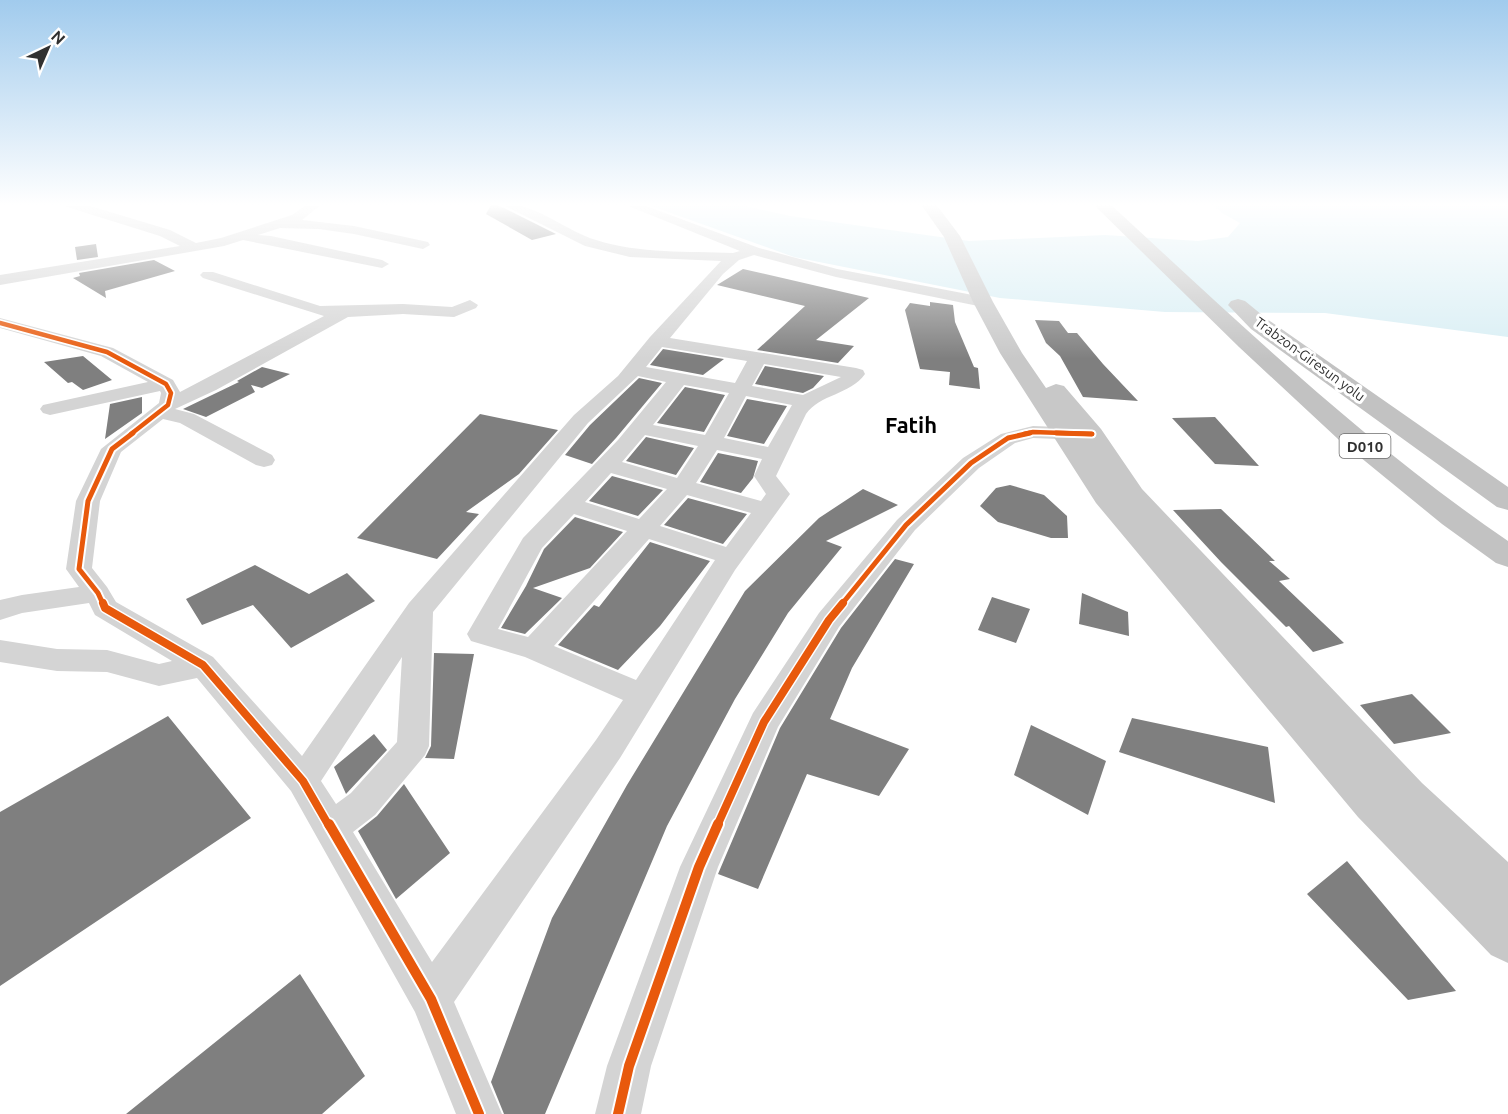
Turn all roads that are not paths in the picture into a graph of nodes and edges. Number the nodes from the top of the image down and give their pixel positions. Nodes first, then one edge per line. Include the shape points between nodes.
1 (147, 255) edge
2 (340, 255) edge
3 (742, 255) edge
4 (749, 255) edge
5 (961, 255) edge
6 (1156, 255) edge
7 (1182, 255) edge
8 (1188, 260) dead end
9 (382, 264) dead end
10 (208, 275) dead end
11 (0, 280) edge
12 (1224, 292) dead end
13 (982, 299) junction
14 (470, 305) dead end
15 (344, 312) junction
16 (0, 323) edge
17 (656, 341) junction
18 (758, 358) junction
19 (633, 370) junction
20 (679, 378) junction
21 (742, 390) junction
22 (164, 400) junction
23 (805, 401) junction
24 (50, 410) dead end
25 (639, 428) junction
26 (1078, 434) junction
27 (711, 442) junction
28 (775, 455) junction
29 (264, 460) dead end
30 (606, 465) junction
31 (683, 486) junction
32 (1508, 501) edge
33 (568, 504) junction
34 (766, 510) junction
35 (644, 529) junction
36 (1508, 556) edge
37 (731, 557) junction
38 (98, 593) junction
39 (0, 610) edge
40 (419, 610) junction
41 (534, 649) junction
42 (0, 651) edge
43 (203, 665) junction
44 (642, 695) junction
45 (303, 781) junction
46 (331, 828) junction
47 (1508, 893) edge
48 (1508, 938) edge
49 (431, 999) junction
50 (479, 1114) edge
51 (618, 1114) edge

1 - 11 street
2 - 9 street
3 - 17 street via 718,271
4 - 13 street
5 - 13 main road
6 - 36 highway, D010 via 1330,418 1470,531
7 - 8 highway
10 - 15 street via 319,311
12 - 32 highway, Trabzon-Giresun yolu / D010 via 1259,324
13 - 26 main road via 1011,353
14 - 15 street via 454,312
15 - 22 street via 218,382
16 - 22 street via 107,352
17 - 18 street
17 - 19 street
18 - 21 street
18 - 23 street via 856,374 845,384
19 - 20 street
19 - 40 street via 581,419
20 - 21 street
20 - 25 street
21 - 23 street
21 - 27 street
22 - 24 street
22 - 29 street via 187,418
22 - 38 street via 112,449 88,501 79,569
23 - 28 street
25 - 27 street
25 - 30 street
26 - 47 main road via 1407,796
26 - 48 main road via 1106,497 1373,804
26 - 51 street via 1033,432 1008,438 971,463 906,525 829,620 764,722 699,867 629,1066
27 - 28 street
27 - 31 street
28 - 34 street via 765,476 778,494
30 - 31 street
30 - 33 street
31 - 34 street
31 - 35 street
33 - 35 street
33 - 41 street via 532,544 481,634
34 - 37 street
35 - 37 street
35 - 41 street
37 - 44 street
38 - 39 street
38 - 43 street via 105,608
40 - 45 street
40 - 46 street via 413,746 363,804
41 - 44 street
42 - 43 street via 57,660 107,661 159,675
43 - 45 street
44 - 49 street
45 - 46 street
46 - 49 street
49 - 50 street

